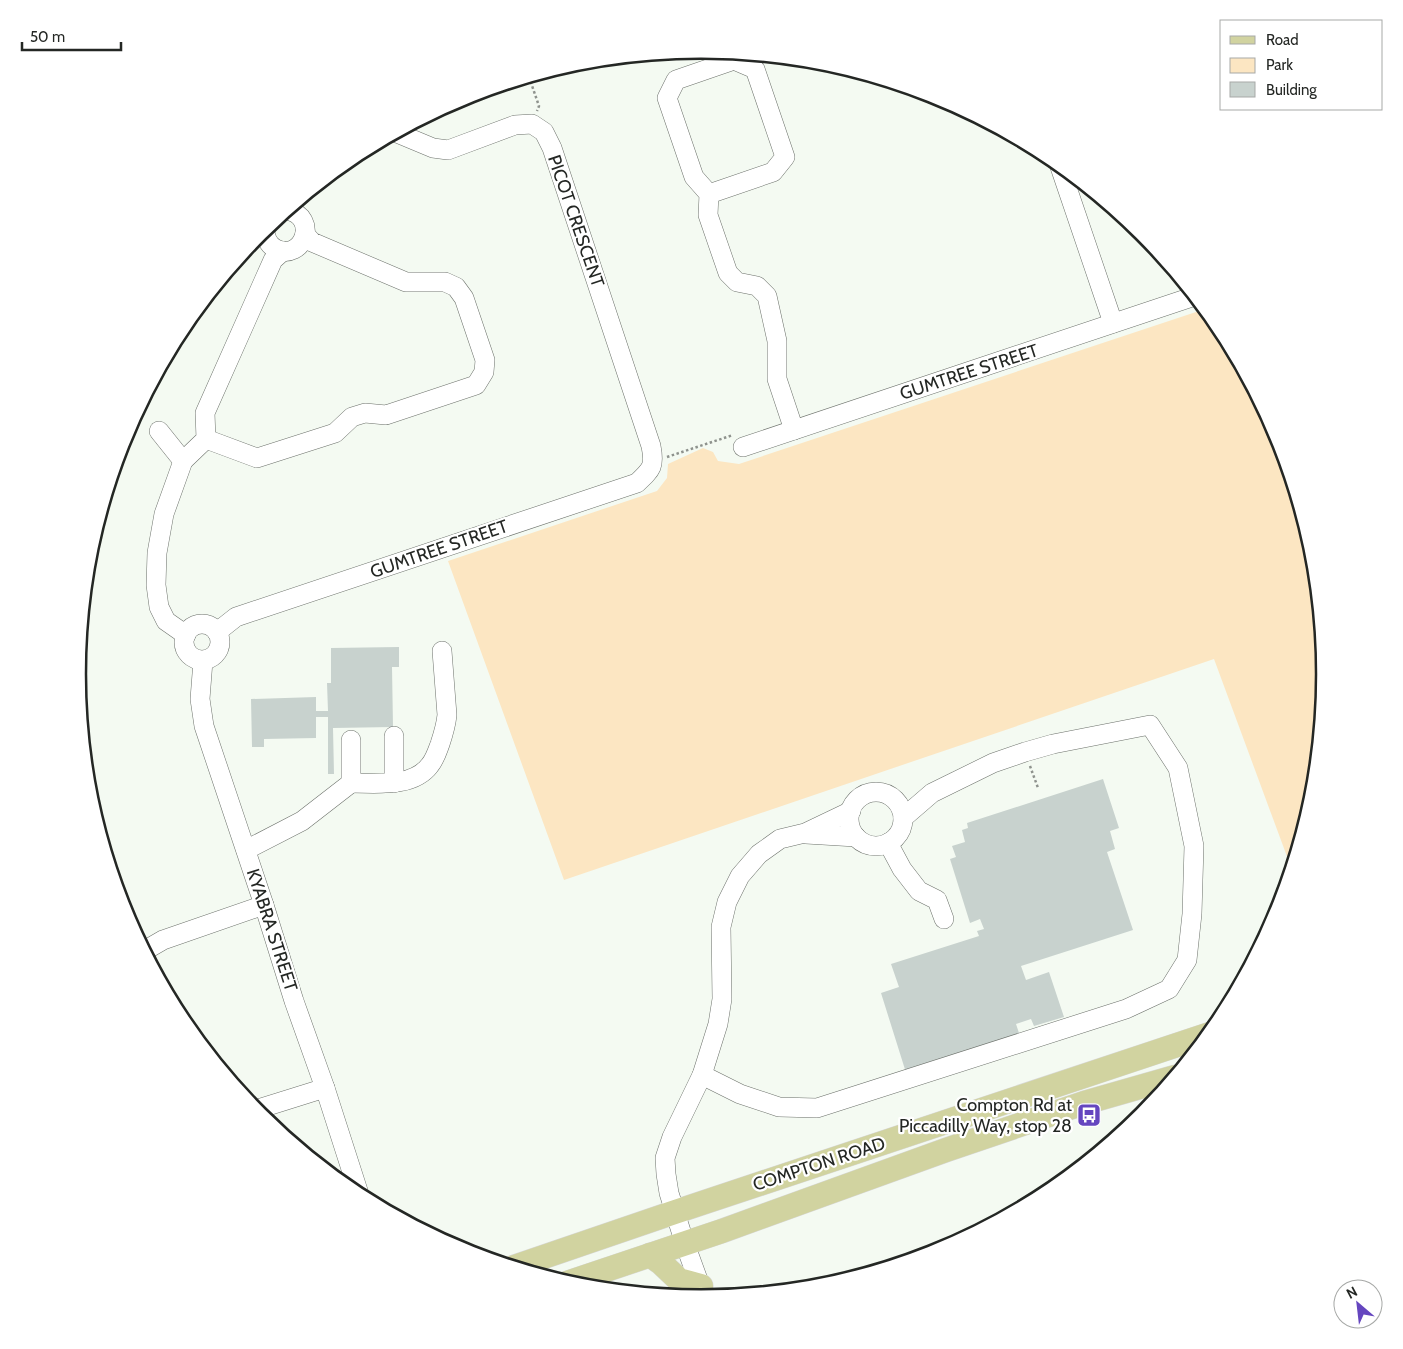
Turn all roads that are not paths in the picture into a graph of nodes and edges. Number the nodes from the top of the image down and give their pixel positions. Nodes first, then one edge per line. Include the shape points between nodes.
1 (404, 136) edge
2 (1063, 177) edge
3 (709, 194) junction
4 (287, 229) edge
5 (1188, 298) edge
6 (1113, 323) junction
7 (794, 430) junction
8 (159, 431) dead end
9 (206, 439) junction
10 (740, 440) road end
11 (183, 461) junction
12 (654, 461) joint
13 (217, 632) junction
14 (186, 635) junction
15 (442, 651) dead end
16 (202, 661) junction
17 (394, 736) dead end
18 (351, 740) dead end
19 (394, 782) junction
20 (350, 783) junction
21 (932, 793) junction
22 (895, 800) junction
23 (851, 811) junction
24 (903, 818) junction
25 (805, 833) junction
26 (856, 837) junction
27 (888, 843) junction
28 (246, 850) junction
29 (264, 905) junction
30 (944, 918) dead end
31 (149, 948) edge
32 (1198, 1038) edge
33 (702, 1075) junction
34 (1164, 1080) edge
35 (325, 1088) junction
36 (264, 1107) edge
37 (356, 1184) edge
38 (675, 1212) junction
39 (685, 1244) junction
40 (650, 1256) junction
41 (524, 1264) edge
42 (582, 1278) edge
43 (699, 1290) edge
44 (702, 1290) edge

1 - 12 street, PICOT CRESCENT via 433,148 448,150 515,124 532,124 544,132 652,446
2 - 6 street
3 - 3 street via 694,177 667,98 676,80 734,60 755,69 785,157 773,172
3 - 7 street via 708,215 728,273 737,282 757,286 767,296 777,341 777,379
4 - 9 street via 206,413
4 - 9 street via 406,282 445,282 456,287 464,298 485,360 484,372 476,385 386,415 365,412 352,417 335,433 258,458
5 - 6 street, GUMTREE STREET
6 - 7 street, GUMTREE STREET
7 - 10 street, GUMTREE STREET
8 - 11 street
9 - 11 street
11 - 14 street via 164,514 157,553 156,585 159,607 166,621
12 - 13 street, GUMTREE STREET via 648,473 637,483 236,617
13 - 14 street via 210,626 199,625 193,626
13 - 16 street via 219,650 216,655
14 - 16 street via 186,651 194,659
15 - 19 street via 447,715 436,755 424,773
16 - 28 street, KYABRA STREET via 200,699 204,726
17 - 19 street
18 - 20 street
19 - 20 street
20 - 28 street via 302,821
21 - 22 street
21 - 24 street
21 - 33 street via 1025,752 1150,725 1178,768 1194,846 1187,960 1169,989 1126,1009 817,1108 779,1107 740,1094
22 - 23 street via 872,793 859,799
22 - 24 street
23 - 25 street
23 - 26 street via 851,829
24 - 27 street via 900,832
25 - 26 street
25 - 33 street via 780,839 759,854 740,876 727,902 721,927 722,999
26 - 27 street via 871,846
27 - 30 street via 902,869 920,891 937,900
28 - 29 street, KYABRA STREET
29 - 31 street via 163,940
29 - 35 street, KYABRA STREET
32 - 38 main road, COMPTON ROAD
33 - 38 street via 665,1158 667,1183
34 - 39 main road, COMPTON ROAD via 1084,1103
35 - 36 street
35 - 37 street, KYABRA STREET
38 - 39 street
38 - 41 main road, COMPTON ROAD
39 - 40 main road, COMPTON ROAD
39 - 44 street
40 - 42 main road, COMPTON ROAD
40 - 43 main road via 679,1280

